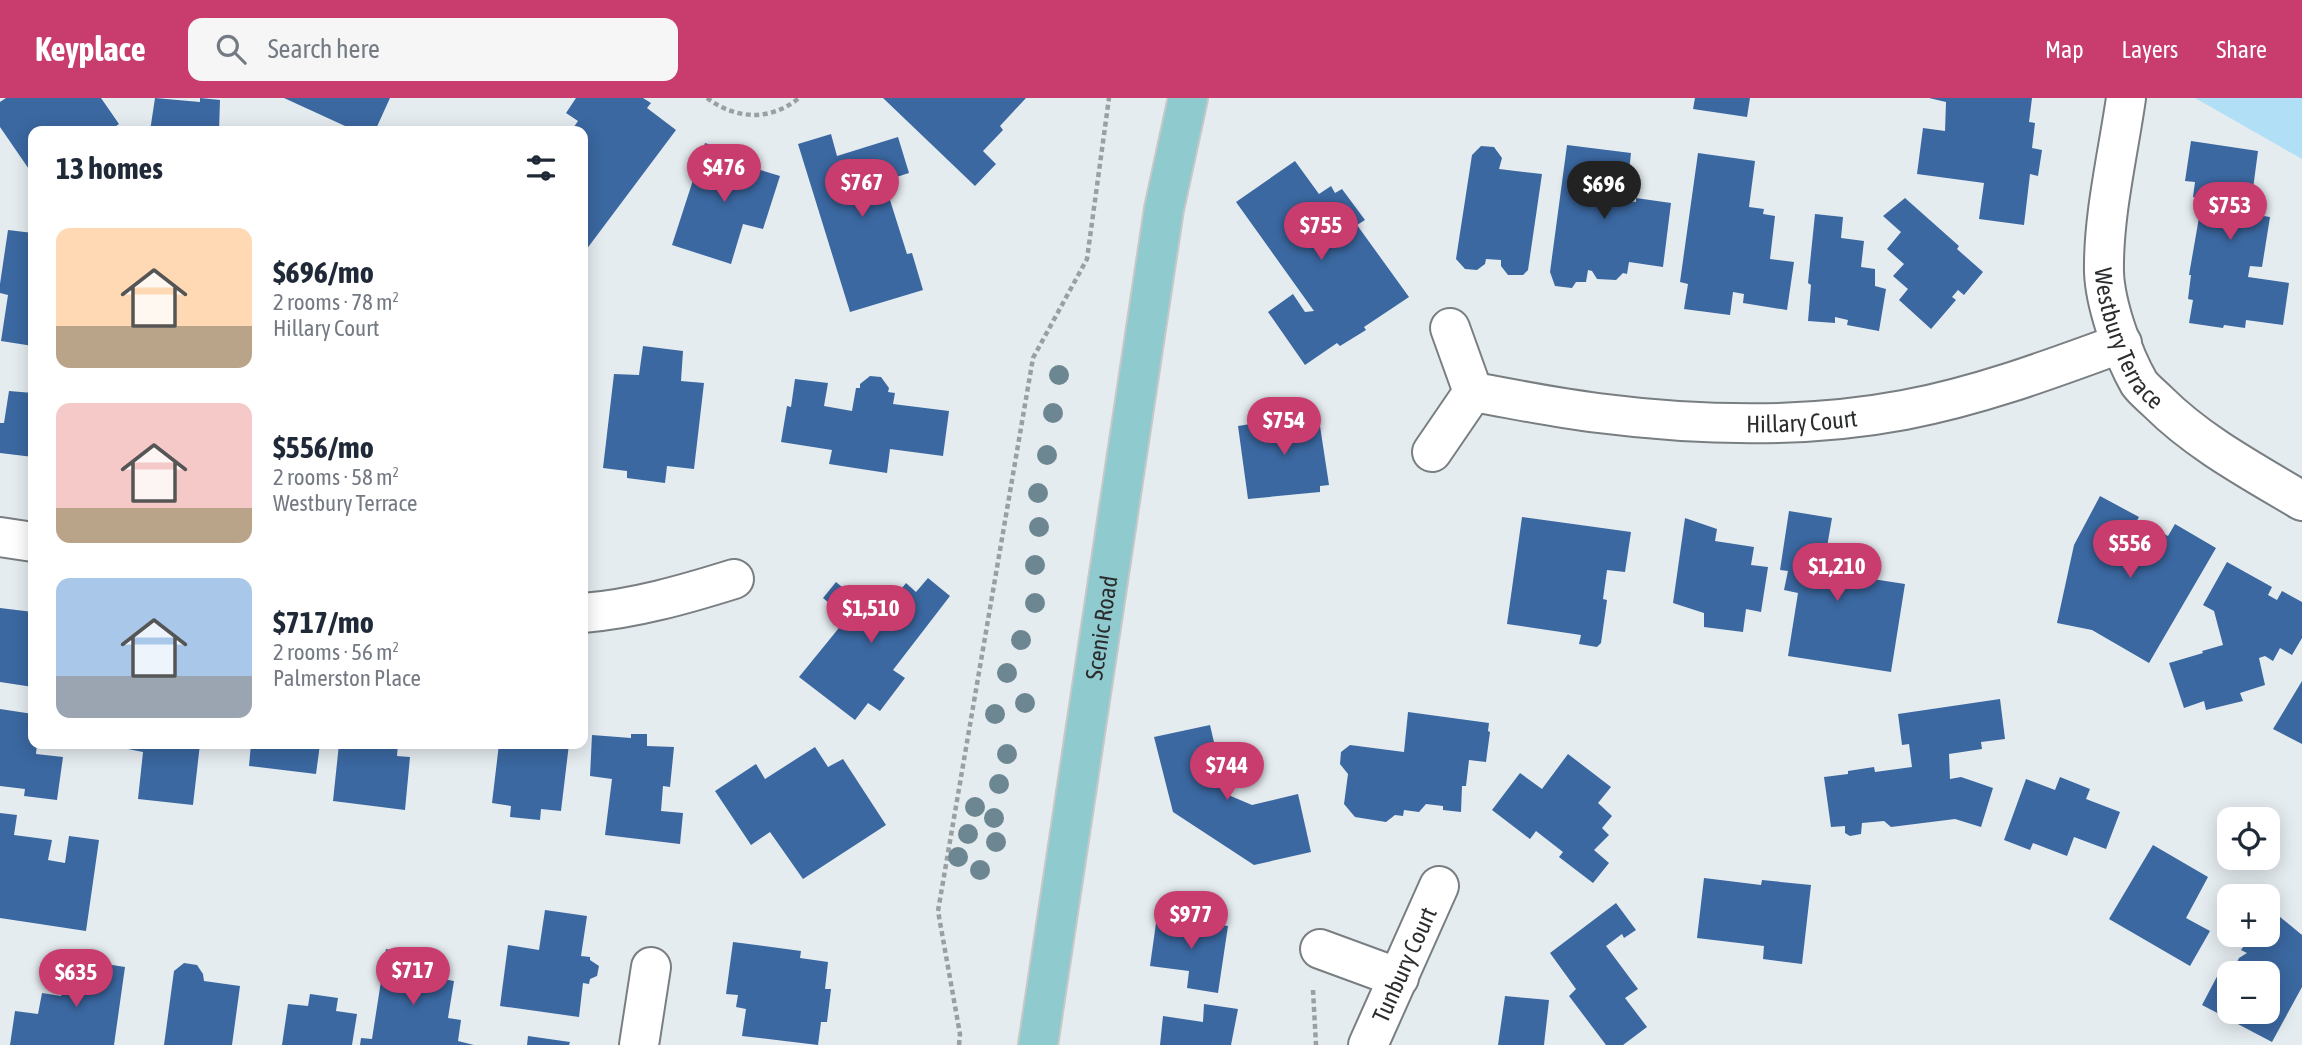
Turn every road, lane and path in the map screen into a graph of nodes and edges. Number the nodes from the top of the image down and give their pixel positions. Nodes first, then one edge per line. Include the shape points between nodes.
1 (707, 98) edge
2 (799, 98) edge
3 (1109, 98) edge
4 (1173, 98) edge
5 (1188, 98) edge
6 (2126, 98) edge
7 (1164, 209) junction
8 (1450, 328) dead end
9 (2122, 343) junction
10 (1473, 392) junction
11 (1432, 452) dead end
12 (2302, 500) edge
13 (0, 537) edge
14 (28, 541) edge
15 (734, 579) dead end
16 (588, 612) edge
17 (1439, 886) dead end
18 (1320, 949) joint
19 (651, 967) dead end
20 (1399, 978) junction
21 (639, 1045) edge
22 (959, 1045) edge
23 (1038, 1045) edge
24 (1316, 1045) edge
25 (1368, 1045) edge

1 - 2 path via 723,110 756,117 788,108
3 - 22 path via 1087,259 1033,358 938,911
4 - 7 main road, Scenic Road
5 - 7 main road, Scenic Road
6 - 9 street, Westbury Terrace via 2104,272 2108,305
7 - 23 main road, Scenic Road
8 - 10 street
9 - 10 street, Hillary Court via 1990,389 1906,410 1814,422 1728,424 1598,414
9 - 12 street, Westbury Terrace via 2140,384 2178,422
10 - 11 street
13 - 14 street
15 - 16 street via 691,593
17 - 20 street, Tunbury Court
18 - 20 street
18 - 24 path via 1313,974
19 - 21 street
20 - 25 street, Tunbury Court

